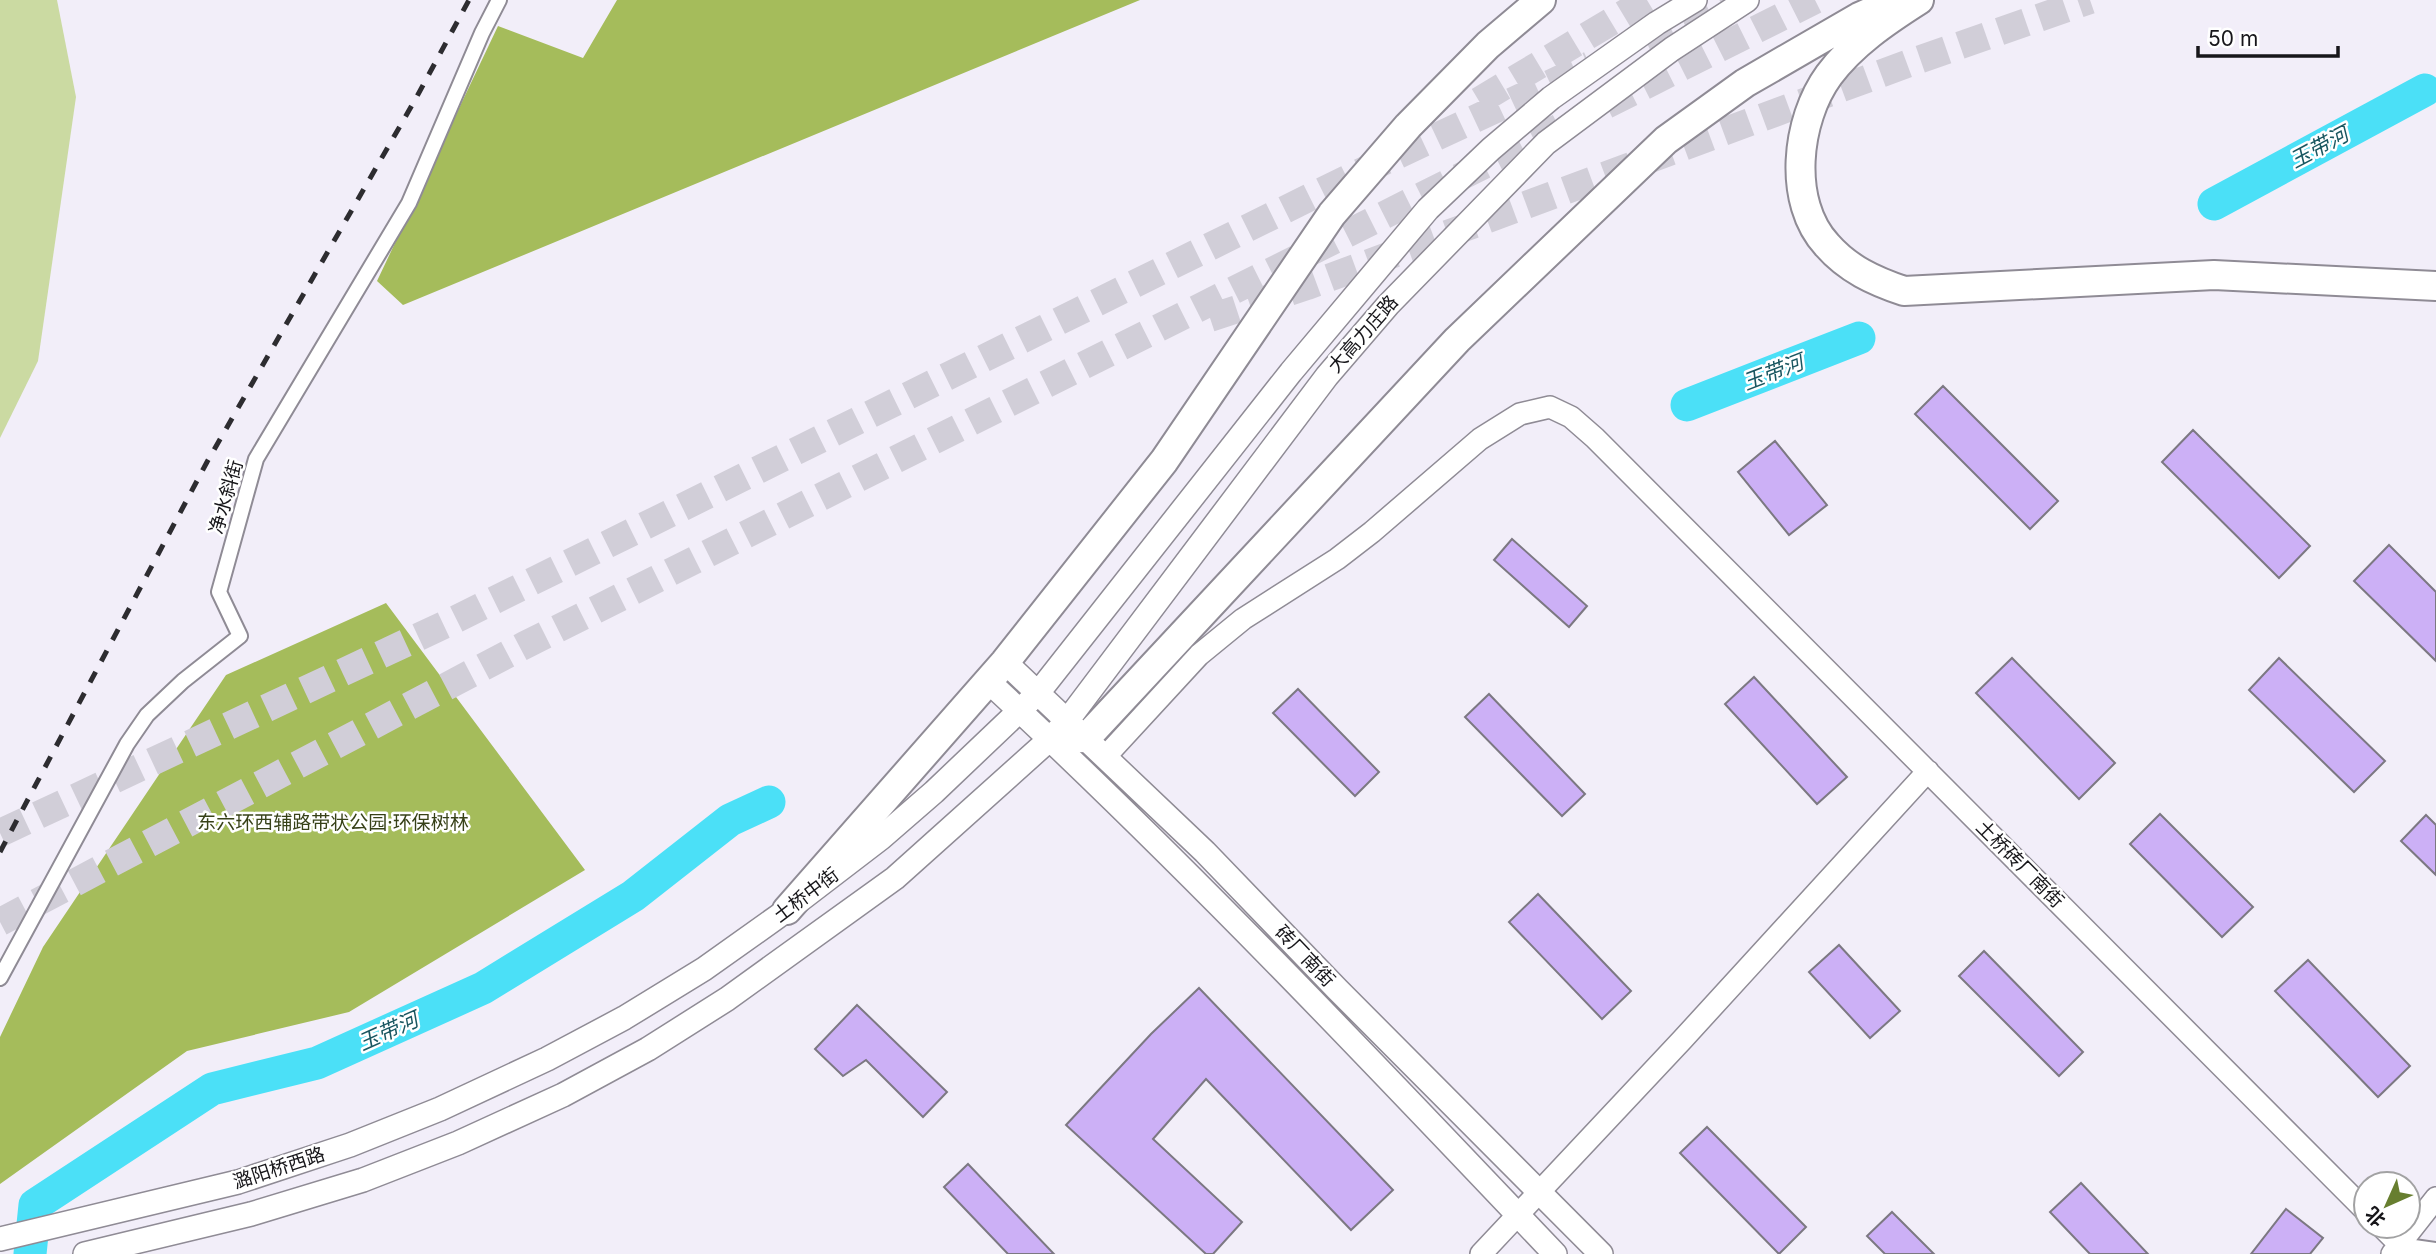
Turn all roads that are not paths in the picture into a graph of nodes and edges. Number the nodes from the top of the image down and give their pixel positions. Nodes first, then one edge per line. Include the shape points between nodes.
1 (499, 0) edge
2 (1541, 0) edge
3 (1695, 0) edge
4 (1747, 0) edge
5 (1898, 0) edge
6 (1919, 0) edge
7 (2436, 286) edge
8 (997, 672) junction
9 (1038, 693) junction
10 (1020, 710) junction
11 (1077, 739) junction
12 (1928, 771) junction
13 (787, 910) junction
14 (0, 978) edge
15 (547, 1059) joint
16 (563, 1095) joint
17 (1540, 1192) junction
18 (2352, 1197) edge
19 (2436, 1198) edge
20 (1518, 1214) junction
21 (0, 1239) edge
22 (2436, 1250) edge
23 (2400, 1251) edge
24 (85, 1254) edge
25 (1481, 1254) edge
26 (1555, 1254) edge
27 (1601, 1254) edge

1 - 14 street, 净水斜街 via 410,203 256,459 219,592 240,636 147,715
2 - 8 highway via 1488,45 1408,126 1332,214 1164,461
3 - 9 main road, 大高力庄路 via 1551,98 1428,209 1290,372
4 - 11 main road, 大高力庄路 via 1672,48 1546,143 1388,304 1327,376
5 - 11 highway via 1859,17 1745,83 1666,140 1457,340
6 - 7 highway via 1887,20 1829,75 1814,100 1803,135 1803,197 1814,226 1844,262 1871,280 1904,291 2214,275
8 - 9 main road, 砖厂南街
8 - 10 main road, 砖厂南街
8 - 13 highway
9 - 10 main road, 土桥中街
9 - 11 main road, 砖厂南街
10 - 11 main road, 砖厂南街
10 - 13 main road, 土桥中街 via 890,831
11 - 12 street, 土桥砖厂南街 via 1372,533 1480,439 1520,414 1550,407 1571,417
11 - 16 main road, 大高力庄路 via 727,999
11 - 17 main road, 砖厂南街 via 1205,852
11 - 20 main road, 砖厂南街 via 1229,914
12 - 17 street
12 - 18 street, 土桥砖厂南街
13 - 15 main road, 土桥中街 via 704,969
15 - 21 main road, 潞阳桥西路 via 440,1109 238,1182
16 - 24 main road, 潞阳桥西路 via 363,1180 251,1214
17 - 20 street
17 - 27 main road, 砖厂南街
19 - 23 street
20 - 25 street
20 - 26 main road, 砖厂南街
22 - 23 street

